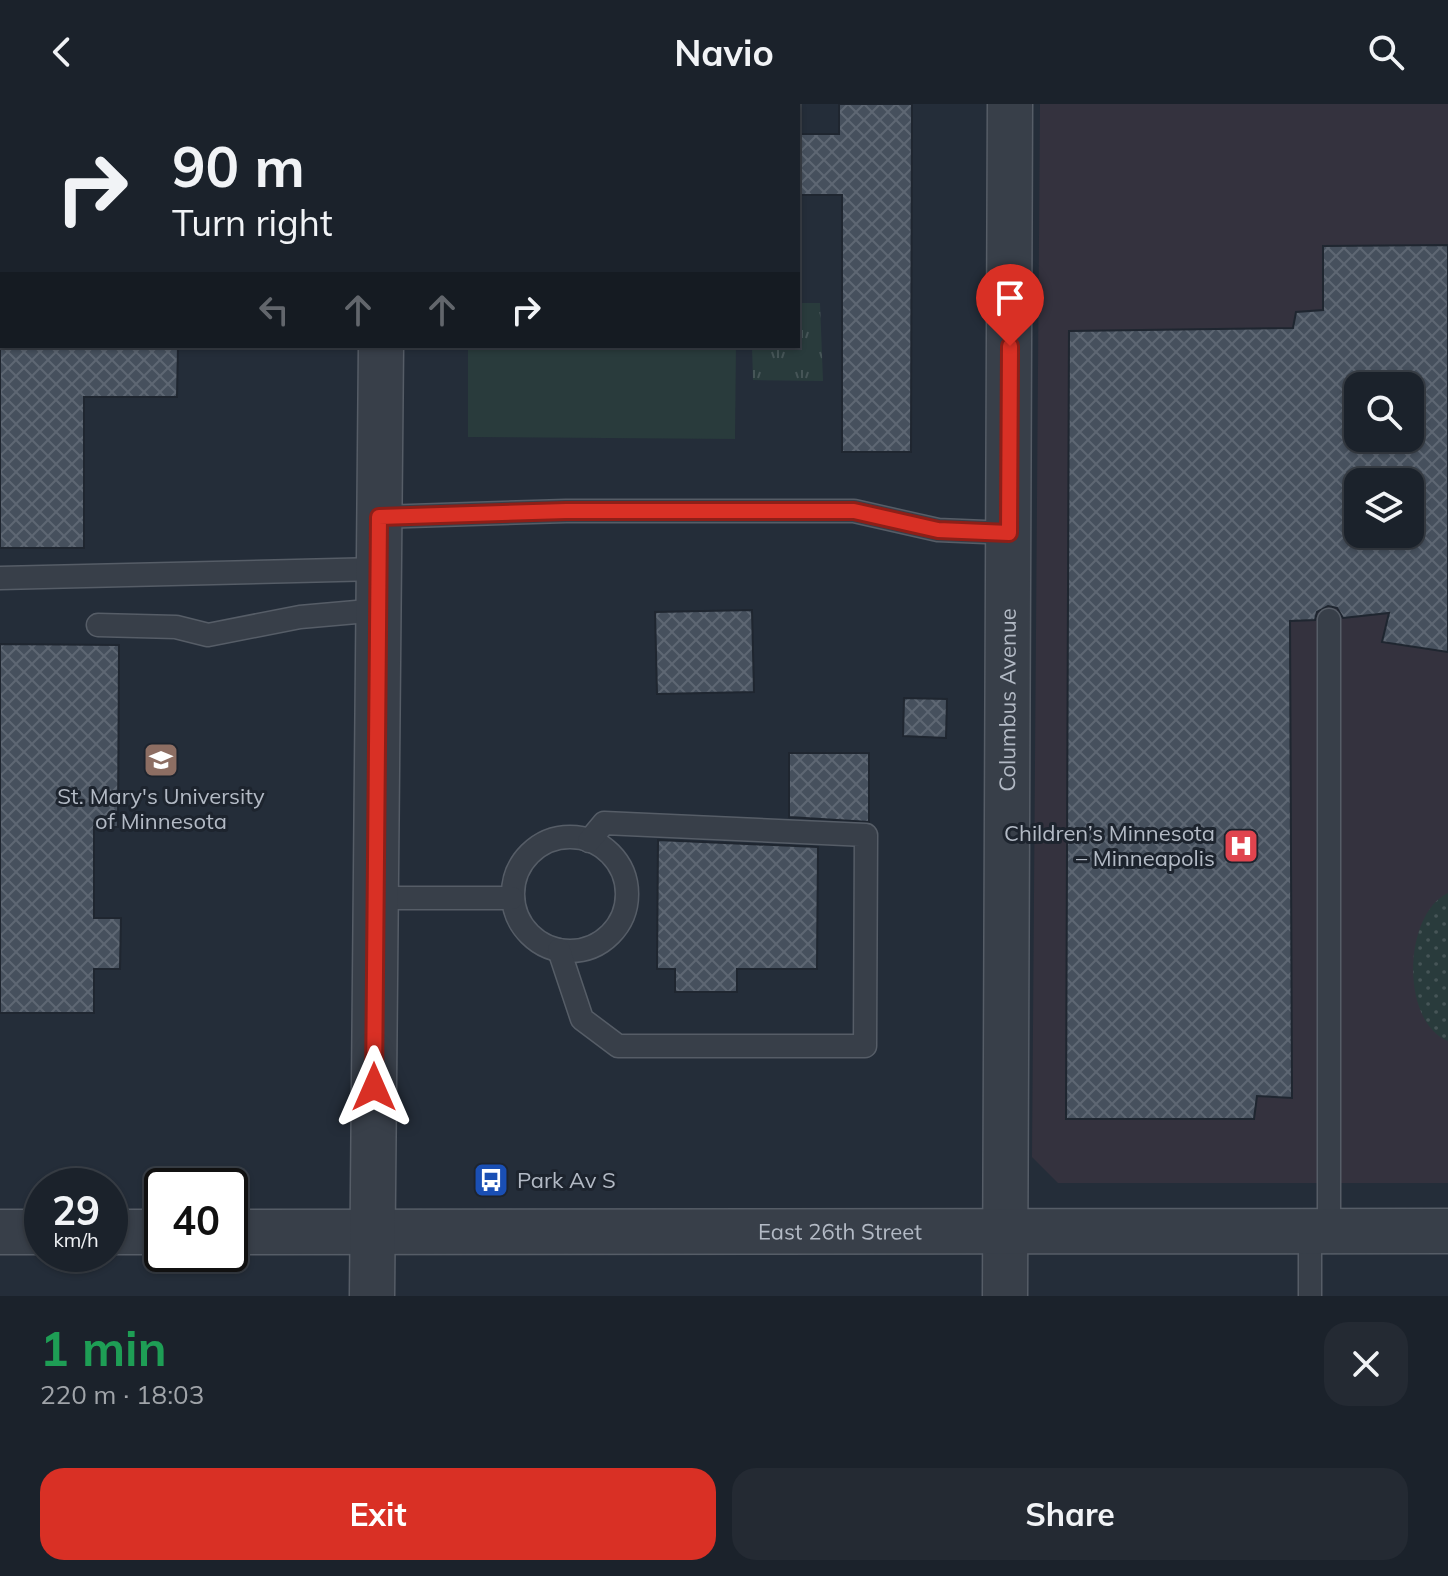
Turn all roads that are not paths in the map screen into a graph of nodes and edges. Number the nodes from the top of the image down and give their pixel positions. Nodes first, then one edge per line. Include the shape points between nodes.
1 (1010, 104) edge
2 (381, 348) edge
3 (379, 517) junction
4 (1009, 533) junction
5 (0, 578) edge
6 (379, 590) junction
7 (1329, 620) dead end
8 (98, 625) dead end
9 (589, 841) junction
10 (375, 898) junction
11 (512, 898) junction
12 (559, 950) junction
13 (1005, 1230) junction
14 (1320, 1231) junction
15 (1448, 1231) edge
16 (0, 1232) edge
17 (24, 1232) edge
18 (248, 1232) edge
19 (373, 1232) junction
20 (372, 1296) edge
21 (1005, 1296) edge
22 (1310, 1296) edge

1 - 4 street, Columbus Avenue
2 - 3 street
3 - 4 lane via 854,511 938,530
3 - 6 street
4 - 13 street, Columbus Avenue
5 - 6 lane
6 - 8 lane via 300,617 208,635 176,627
6 - 10 street
7 - 14 lane
9 - 11 lane via 571,837 536,849 523,862
9 - 12 lane via 618,864 627,900 622,919 596,945
9 - 12 lane via 604,823 866,835 865,1046 618,1046 582,1019
10 - 11 lane
10 - 19 street
11 - 12 lane via 527,932
13 - 14 street, East 26th Street
13 - 19 street, East 26th Street
13 - 21 street, Columbus Avenue
14 - 15 street, East 26th Street
14 - 22 lane
16 - 17 street
18 - 19 street, East 26th Street
19 - 20 street

